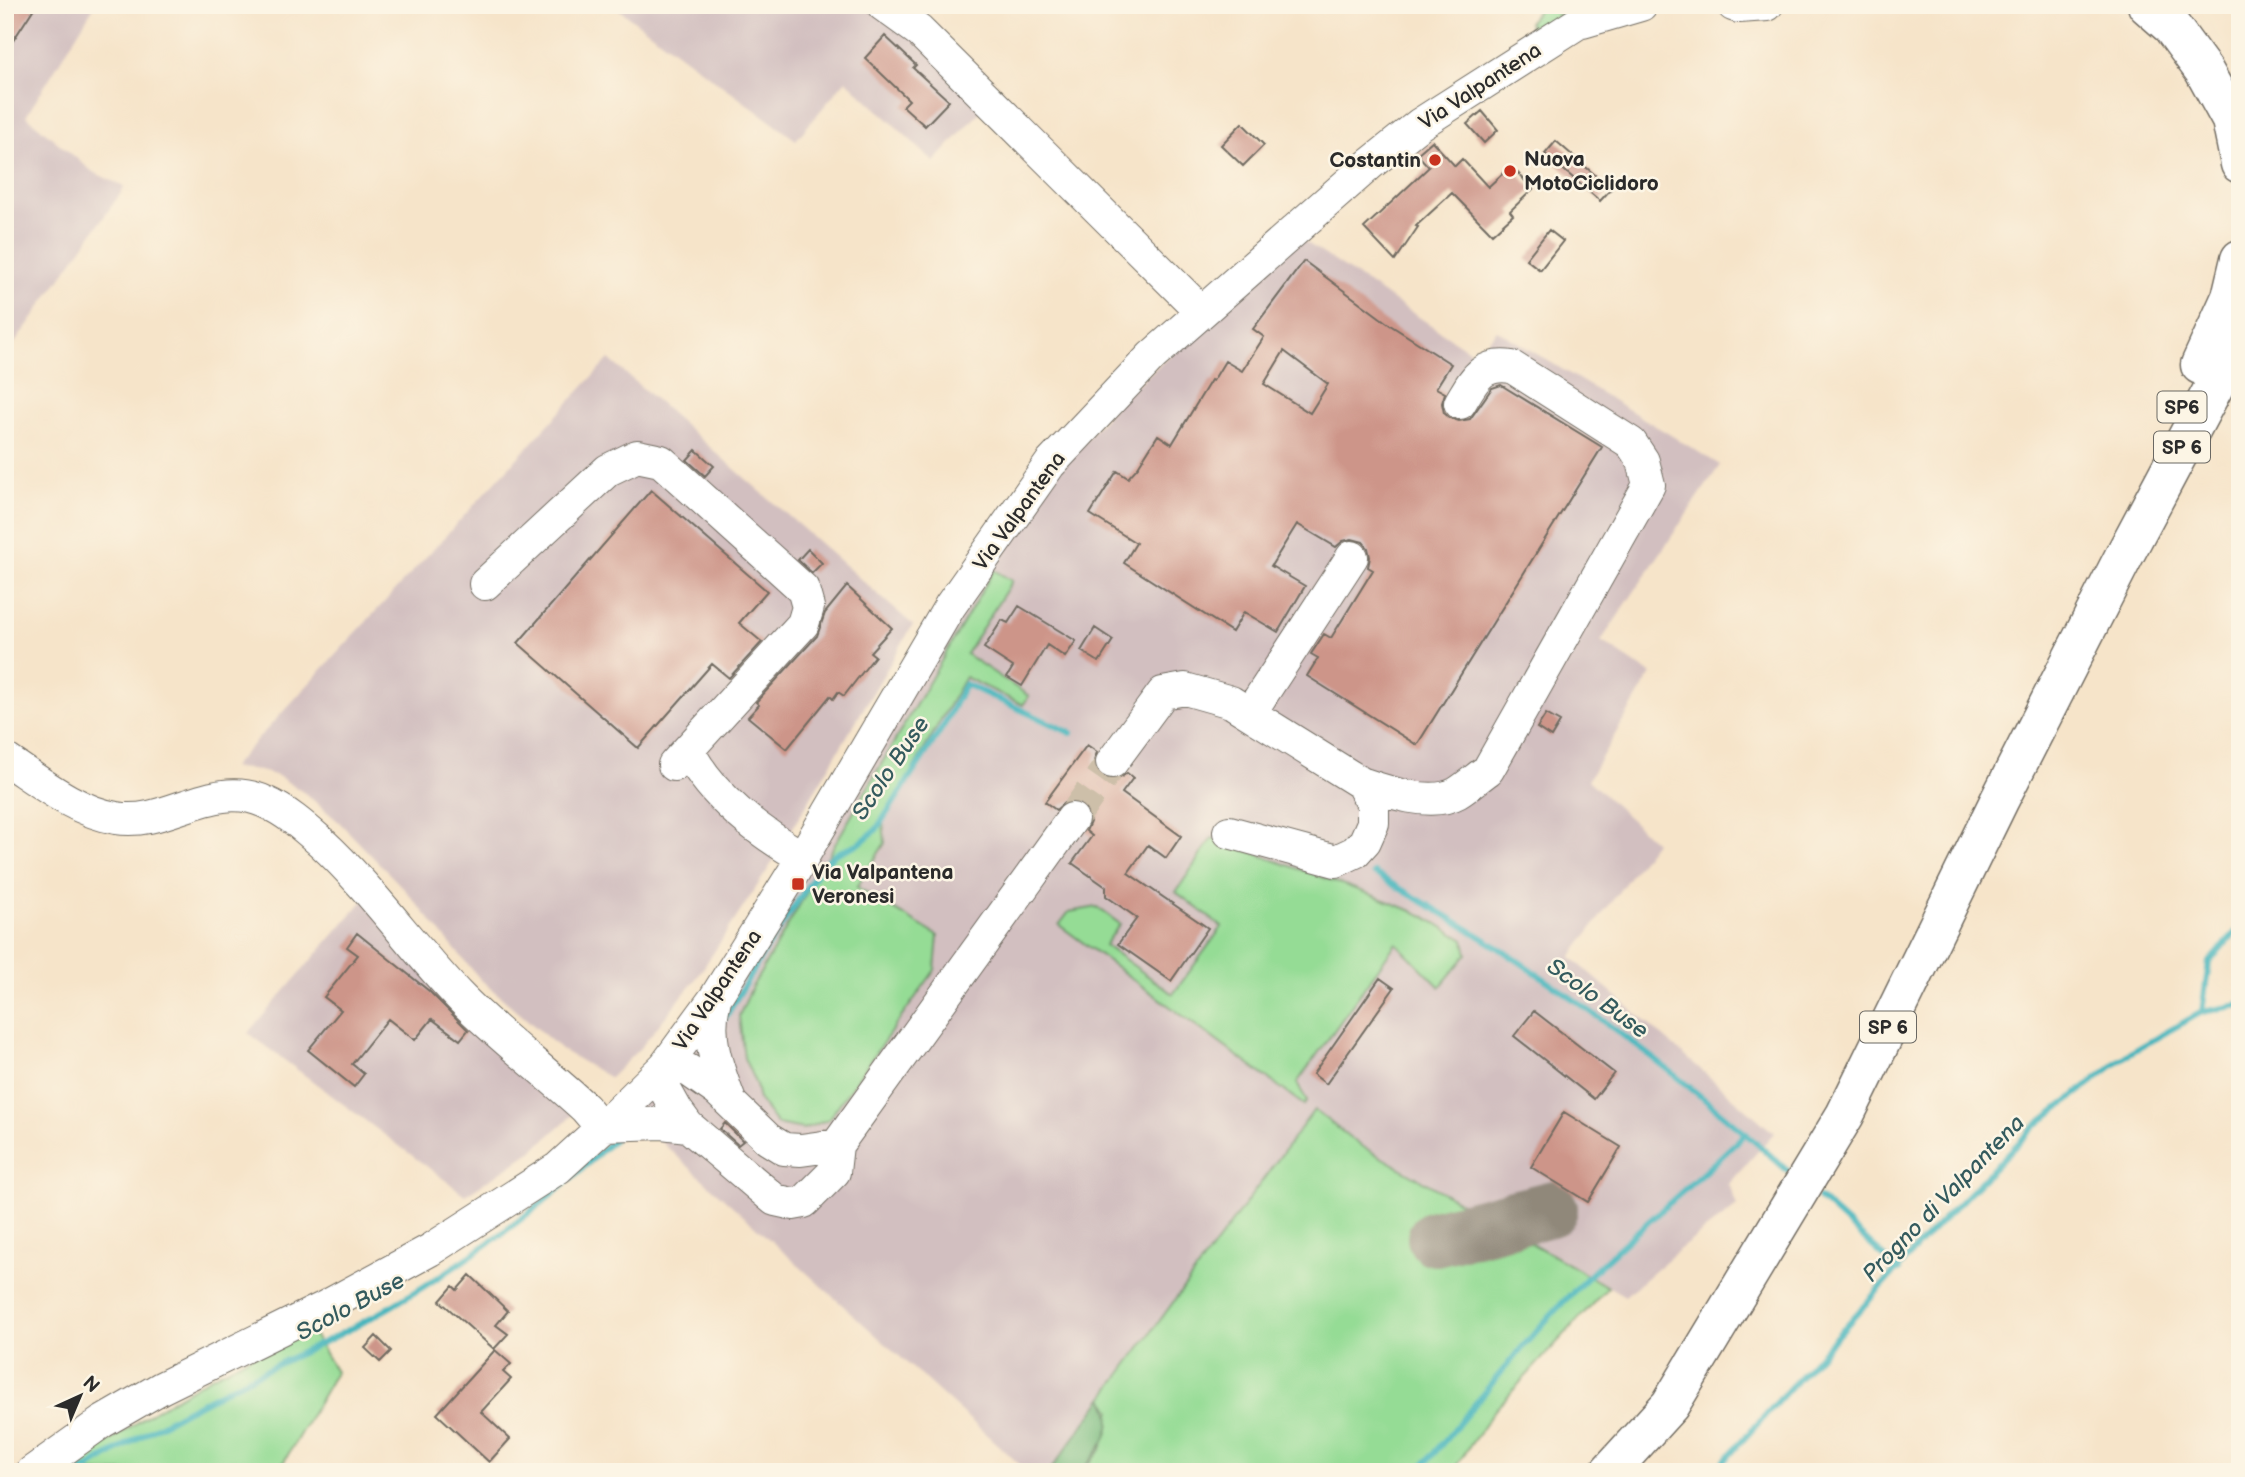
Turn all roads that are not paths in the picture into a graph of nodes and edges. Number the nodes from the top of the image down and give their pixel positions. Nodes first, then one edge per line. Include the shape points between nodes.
1 (883, 5) edge
2 (1641, 5) edge
3 (1733, 5) edge
4 (1767, 5) edge
5 (2147, 5) edge
6 (1590, 14) edge
7 (2240, 164) edge
8 (2240, 259) edge
9 (1202, 312) junction
10 (2240, 338) edge
11 (2240, 368) edge
12 (1460, 402) dead end
13 (2124, 556) junction
14 (1352, 557) dead end
15 (485, 584) dead end
16 (1250, 713) junction
17 (5, 759) edge
18 (1112, 762) tunnel mouth
19 (1362, 783) junction
20 (1072, 819) tunnel mouth
21 (1229, 832) dead end
22 (802, 858) junction
23 (715, 998) junction
24 (666, 1066) junction
25 (730, 1102) junction
26 (604, 1126) junction
27 (688, 1126) junction
28 (837, 1145) junction
29 (32, 1472) edge
30 (1609, 1472) edge

1 - 9 street via 919,31
2 - 6 street, Via Valpantena
3 - 4 street
5 - 7 highway via 2171,26 2204,71 2231,120
6 - 9 street, Via Valpantena via 1420,124
8 - 13 highway, SP6 via 2231,297
9 - 22 street, Via Valpantena via 1152,356 1050,464 950,606
10 - 13 highway, SP 6
11 - 13 highway, SP6
12 - 19 street via 1484,369 1512,367 1631,443 1643,461 1649,485 1488,770 1456,794 1432,800
13 - 30 highway, SP 6 via 1845,1115 1670,1405
14 - 16 street
15 - 22 street via 608,470 637,456 661,461 803,589 808,607 803,624 681,758 769,838
16 - 18 street via 1231,702 1185,689 1163,693
16 - 19 street
17 - 26 street via 78,806 118,819 137,819 207,798 241,794 288,815 346,866 462,999
19 - 21 street via 1373,804 1373,822 1355,852 1336,861
20 - 28 street
22 - 23 street, Via Valpantena
23 - 24 street, Via Valpantena
23 - 25 street via 709,1019 715,1060
24 - 25 street via 688,1070
24 - 26 street, Via Valpantena
24 - 27 street via 663,1086
25 - 28 street via 784,1149
26 - 27 street
26 - 29 street, Via Valpantena via 558,1168 430,1250 161,1388 102,1422
27 - 28 street via 775,1200 793,1204 804,1202 834,1172

